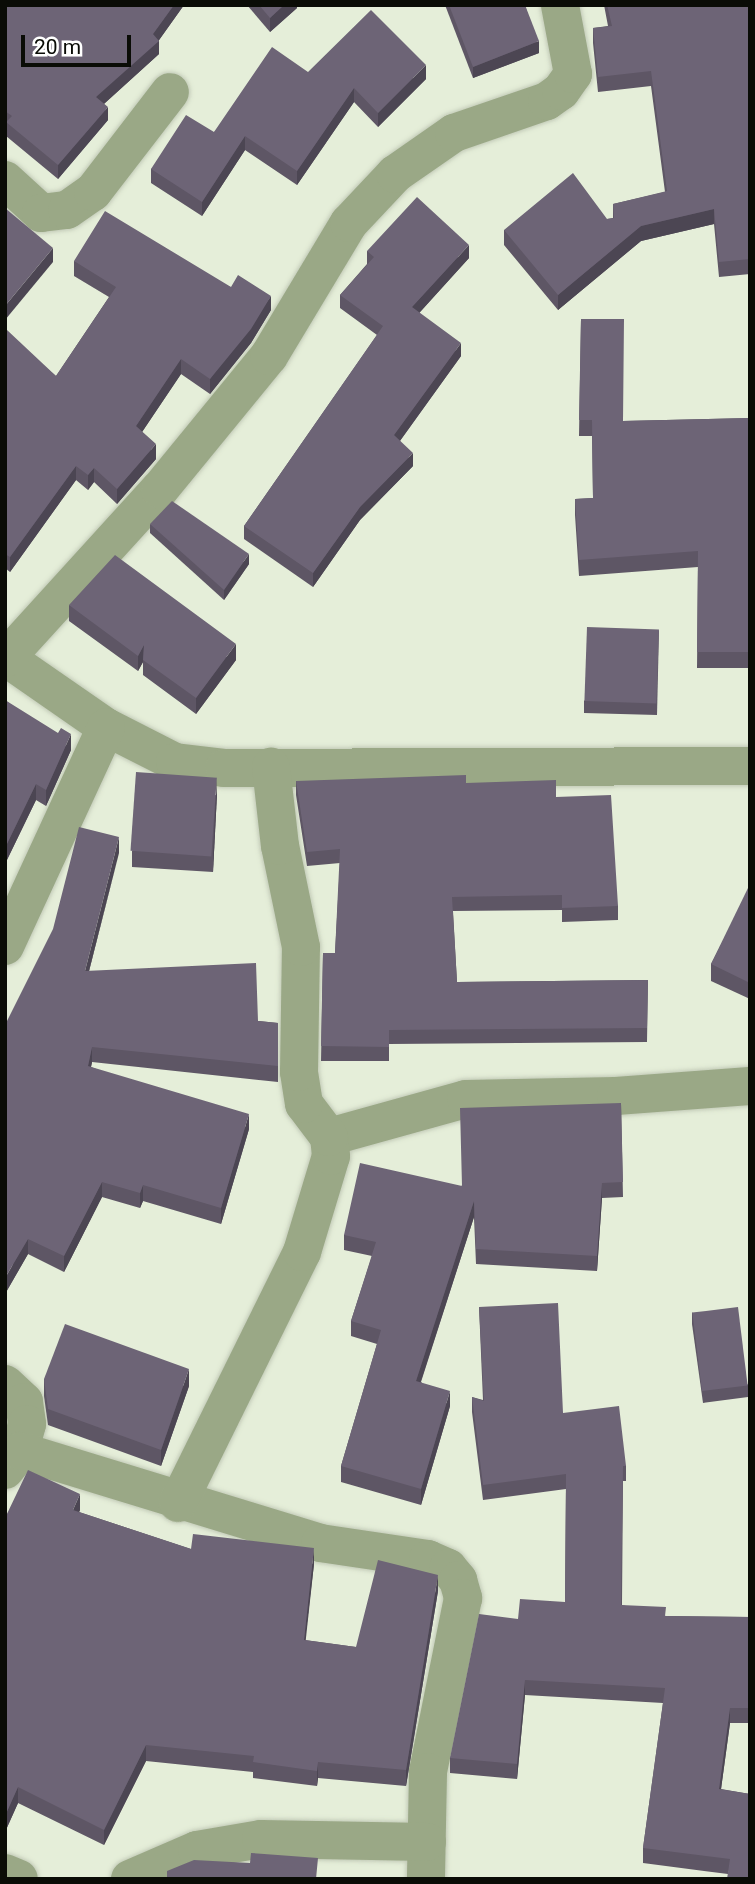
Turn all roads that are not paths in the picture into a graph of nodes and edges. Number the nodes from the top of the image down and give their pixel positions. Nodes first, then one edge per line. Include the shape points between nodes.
1 (560, 5) edge
2 (170, 92) dead end
3 (5, 180) edge
4 (5, 657) edge
5 (106, 727) junction
6 (750, 766) edge
7 (271, 767) junction
8 (5, 946) edge
9 (750, 1086) edge
10 (329, 1137) junction
11 (5, 1384) edge
12 (13, 1461) edge
13 (178, 1503) junction
14 (426, 1860) edge
15 (5, 1874) edge
16 (131, 1878) edge
17 (19, 1879) edge

1 - 4 street via 573,74 561,90 547,101 454,133 395,174 349,223 270,356 160,489
2 - 3 street via 93,191 67,210 41,213
4 - 5 street
5 - 7 street via 175,762
5 - 8 street
6 - 7 street
7 - 10 street via 280,846 301,947 299,1072 304,1104
9 - 10 street via 616,1096 466,1099
10 - 13 street via 331,1156 302,1252
11 - 12 street via 24,1402 27,1424
12 - 13 street
13 - 14 street via 320,1543 428,1559 448,1568 458,1580 463,1598 428,1772
14 - 16 street via 261,1839 197,1850
15 - 17 street

